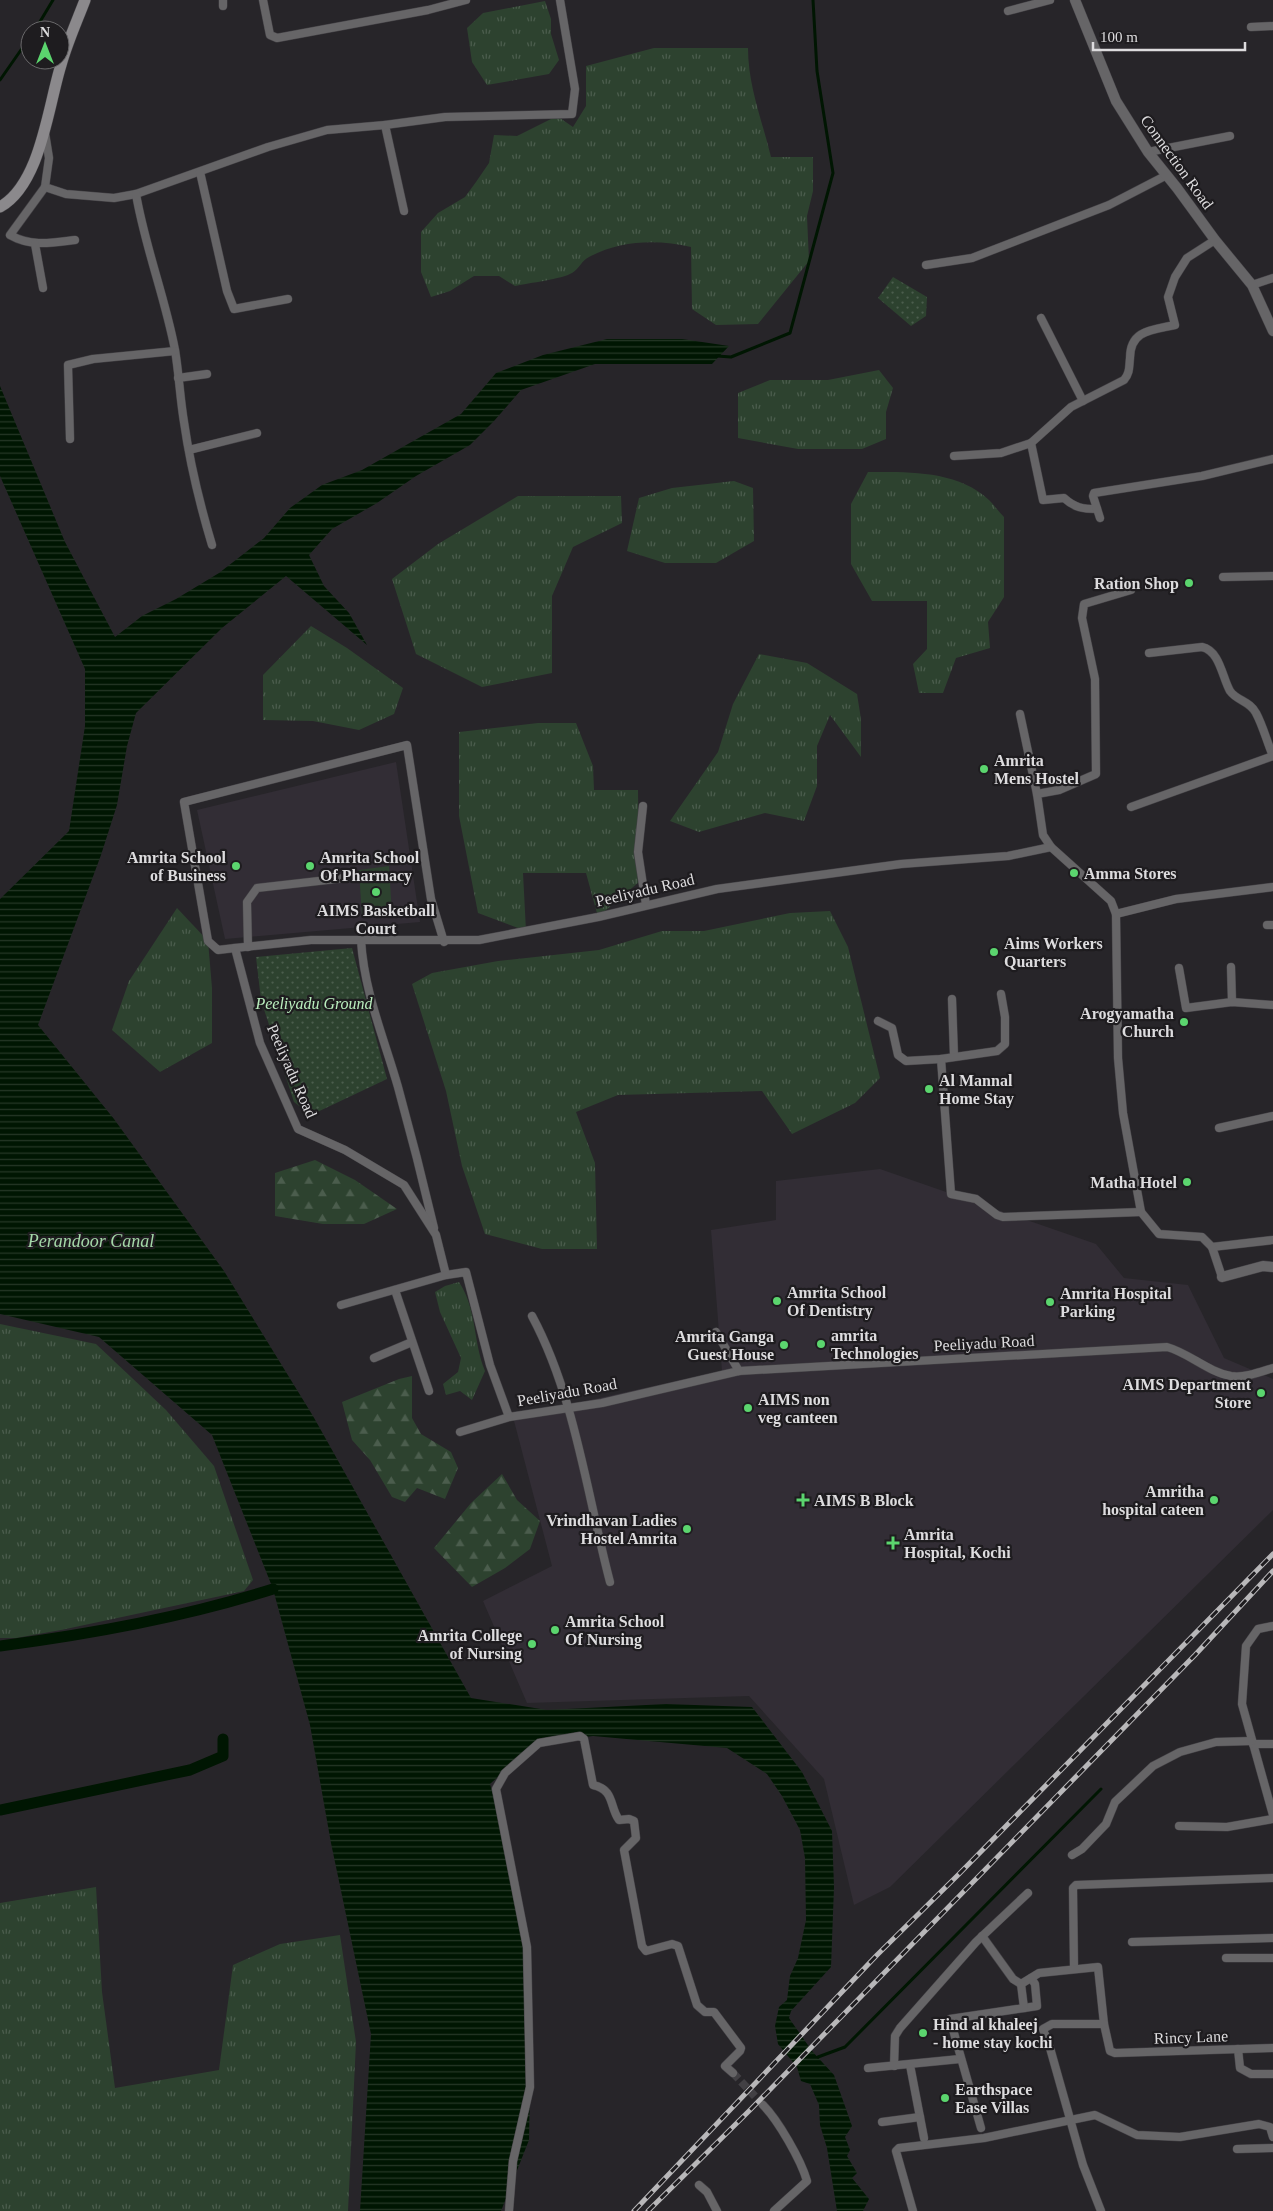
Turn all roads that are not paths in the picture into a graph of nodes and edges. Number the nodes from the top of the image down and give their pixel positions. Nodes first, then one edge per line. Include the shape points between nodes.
1 (86, 0) edge
2 (263, 0) edge
3 (466, 0) edge
4 (560, 0) edge
5 (1050, 0) edge
6 (1075, 0) edge
7 (439, 3) edge
8 (1008, 11) dead end
9 (1273, 26) edge
10 (1251, 27) dead end
11 (385, 125) junction
12 (44, 130) junction
13 (1230, 136) dead end
14 (1148, 152) junction
15 (200, 172) junction
16 (1167, 175) junction
17 (45, 187) junction
18 (136, 194) junction
19 (0, 207) edge
20 (404, 211) dead end
21 (75, 240) dead end
22 (1215, 240) junction
23 (35, 244) junction
24 (926, 265) dead end
25 (1273, 278) edge
26 (1252, 285) junction
27 (43, 288) dead end
28 (288, 299) dead end
29 (1041, 318) dead end
30 (1273, 331) edge
31 (175, 351) junction
32 (207, 374) dead end
33 (178, 378) junction
34 (1083, 401) junction
35 (257, 433) dead end
36 (70, 439) dead end
37 (1031, 443) junction
38 (189, 450) junction
39 (954, 456) dead end
40 (1273, 459) edge
41 (1097, 509) junction
42 (1100, 518) dead end
43 (212, 545) dead end
44 (1273, 576) edge
45 (1223, 577) dead end
46 (1131, 590) dead end
47 (1149, 652) dead end
48 (1020, 714) dead end
49 (1273, 756) edge
50 (1037, 794) junction
51 (643, 806) dead end
52 (1131, 807) dead end
53 (1050, 847) junction
54 (345, 878) dead end
55 (1273, 886) edge
56 (646, 905) junction
57 (1116, 914) junction
58 (360, 940) junction
59 (444, 942) junction
60 (248, 947) junction
61 (235, 948) junction
62 (1231, 967) dead end
63 (1179, 968) dead end
64 (1001, 994) dead end
65 (952, 999) dead end
66 (1232, 1002) junction
67 (1273, 1005) edge
68 (878, 1022) dead end
69 (954, 1056) junction
70 (941, 1060) junction
71 (1273, 1116) edge
72 (1219, 1128) dead end
73 (1142, 1212) junction
74 (436, 1235) junction
75 (1273, 1240) edge
76 (1212, 1247) junction
77 (1273, 1266) edge
78 (446, 1275) junction
79 (1222, 1277) joint
80 (395, 1290) junction
81 (341, 1305) dead end
82 (532, 1316) dead end
83 (716, 1332) dead end
84 (412, 1342) junction
85 (374, 1358) dead end
86 (1273, 1368) edge
87 (738, 1371) junction
88 (429, 1391) dead end
89 (568, 1407) junction
90 (509, 1417) junction
91 (460, 1432) dead end
92 (610, 1582) dead end
93 (1273, 1626) edge
94 (1252, 1742) junction
95 (1273, 1744) edge
96 (1273, 1815) edge
97 (1273, 1819) edge
98 (1179, 1826) dead end
99 (1072, 1855) dead end
100 (1273, 1878) edge
101 (1028, 1893) dead end
102 (982, 1936) junction
103 (1273, 1938) edge
104 (1132, 1942) dead end
105 (1226, 1958) dead end
106 (1273, 1958) edge
107 (1074, 1968) junction
108 (1031, 1978) junction
109 (1021, 1984) junction
110 (1024, 2008) junction
111 (1104, 2024) junction
112 (1273, 2048) edge
113 (1238, 2049) junction
114 (960, 2059) junction
115 (910, 2065) junction
116 (894, 2066) junction
117 (868, 2068) dead end
118 (733, 2073) dead end
119 (1273, 2074) edge
120 (763, 2104) tunnel mouth
121 (920, 2117) junction
122 (1071, 2120) junction
123 (882, 2122) dead end
124 (981, 2128) dead end
125 (1273, 2137) edge
126 (924, 2138) dead end
127 (1273, 2148) edge
128 (1237, 2149) dead end
129 (699, 2185) dead end
130 (509, 2211) edge
131 (717, 2211) edge
132 (774, 2211) edge
133 (913, 2211) edge
134 (1101, 2211) edge

1 - 12 main road via 61,64
2 - 7 street via 270,35 277,38
3 - 7 street
4 - 11 street via 575,89 572,114 468,115
5 - 8 street
6 - 14 street, Connection Road via 1116,101
9 - 10 street
11 - 15 street via 327,130
11 - 20 street
12 - 17 street via 49,158
12 - 19 main road via 36,157 23,183
13 - 14 street
14 - 16 street, Connection Road
15 - 18 street
15 - 28 street via 234,309
16 - 22 street, Connection Road
16 - 24 street via 1109,205 972,258
17 - 18 street via 66,194 105,199
17 - 23 street via 10,235
18 - 31 street
21 - 23 street
22 - 26 street, Connection Road
22 - 34 street via 1188,258 1175,277 1168,297 1175,325 1148,331 1135,338 1130,349 1129,374 1118,384
23 - 27 street
25 - 26 street
26 - 30 street, Connection Road
29 - 34 street
31 - 33 street
31 - 36 street via 93,359 68,365
32 - 33 street
33 - 38 street
34 - 37 street via 1071,407
35 - 38 street
37 - 39 street via 1001,453
37 - 41 street via 1043,500 1064,498 1072,505
38 - 43 street via 199,503
40 - 41 street via 1202,476 1094,493
41 - 42 street
44 - 45 street
46 - 50 street via 1084,604 1082,618 1095,679 1096,774 1051,793
47 - 49 street via 1202,647 1214,654 1231,692 1256,712
48 - 50 street
49 - 52 street
50 - 53 street via 1042,835
51 - 56 street via 638,852
53 - 56 street, Peeliyadu Road via 1008,856 901,864 726,888
53 - 57 street via 1111,901
54 - 60 street via 257,888 247,902
55 - 57 street via 1176,899
56 - 59 street, Peeliyadu Road via 479,940
57 - 73 street via 1118,1058 1123,1113
58 - 59 street, Peeliyadu Road
58 - 60 street, Peeliyadu Road via 311,940
58 - 74 street via 362,965 375,1017 398,1086
59 - 61 street via 431,899 407,745 184,802 208,941 218,950
60 - 61 street, Peeliyadu Road
61 - 74 street, Peeliyadu Road via 260,1044 298,1129 345,1150 404,1185
62 - 66 street
63 - 66 street via 1186,1008
64 - 69 street via 1005,1044 997,1051
65 - 69 street
66 - 67 street
68 - 70 street via 892,1028 901,1058 906,1061
69 - 70 street
70 - 73 street via 951,1194 976,1199 1003,1217
71 - 72 street
73 - 76 street via 1159,1234 1202,1237
74 - 78 street, Peeliyadu Road
75 - 76 street
76 - 79 street
77 - 79 street
78 - 80 street
78 - 90 street, Peeliyadu Road via 466,1272 490,1364
80 - 81 street
80 - 84 street
82 - 89 street via 542,1334
83 - 87 street
84 - 85 street
84 - 88 street
86 - 87 street, Peeliyadu Road via 1233,1376 1219,1373 1179,1350 1167,1347
87 - 89 street, Peeliyadu Road via 602,1403
89 - 90 street, Peeliyadu Road
89 - 92 street
90 - 91 street
93 - 94 street via 1258,1629 1246,1646 1242,1704
94 - 95 street
94 - 96 street
94 - 99 street via 1216,1742 1180,1752 1153,1766 1115,1802 1106,1824
97 - 98 street via 1228,1827
100 - 107 street via 1076,1885 1073,1888
101 - 102 street
102 - 109 street via 1013,1979
102 - 116 street via 900,2028 895,2036
103 - 104 street
105 - 106 street
107 - 108 street via 1039,1973
107 - 111 street via 1098,1967
108 - 109 street
108 - 110 street via 1036,2006
109 - 110 street
110 - 114 street via 950,2019
111 - 113 street, Rincy Lane via 1110,2051 1115,2053
111 - 122 street via 1052,2024 1043,2029
112 - 113 street, Rincy Lane
113 - 119 street via 1240,2068 1251,2074
114 - 115 street
114 - 124 street
115 - 116 street
115 - 121 street
116 - 117 street
118 - 130 street via 725,2066 741,2048 714,2012 705,2012 697,2004 678,1946 672,1944 646,1951 642,1946 624,1850 636,1838 634,1821 619,1820 611,1797 593,1785 584,1739 580,1736 540,1743 505,1773 496,1789 527,1947 530,2087 513,2161
120 - 132 street via 772,2114 807,2181
121 - 123 street
121 - 126 street
122 - 125 street via 1095,2115 1137,2135 1180,2137 1259,2124 1270,2127
122 - 133 street via 984,2138 899,2148 896,2151
122 - 134 street via 1083,2165
127 - 128 street
129 - 131 street via 707,2192

